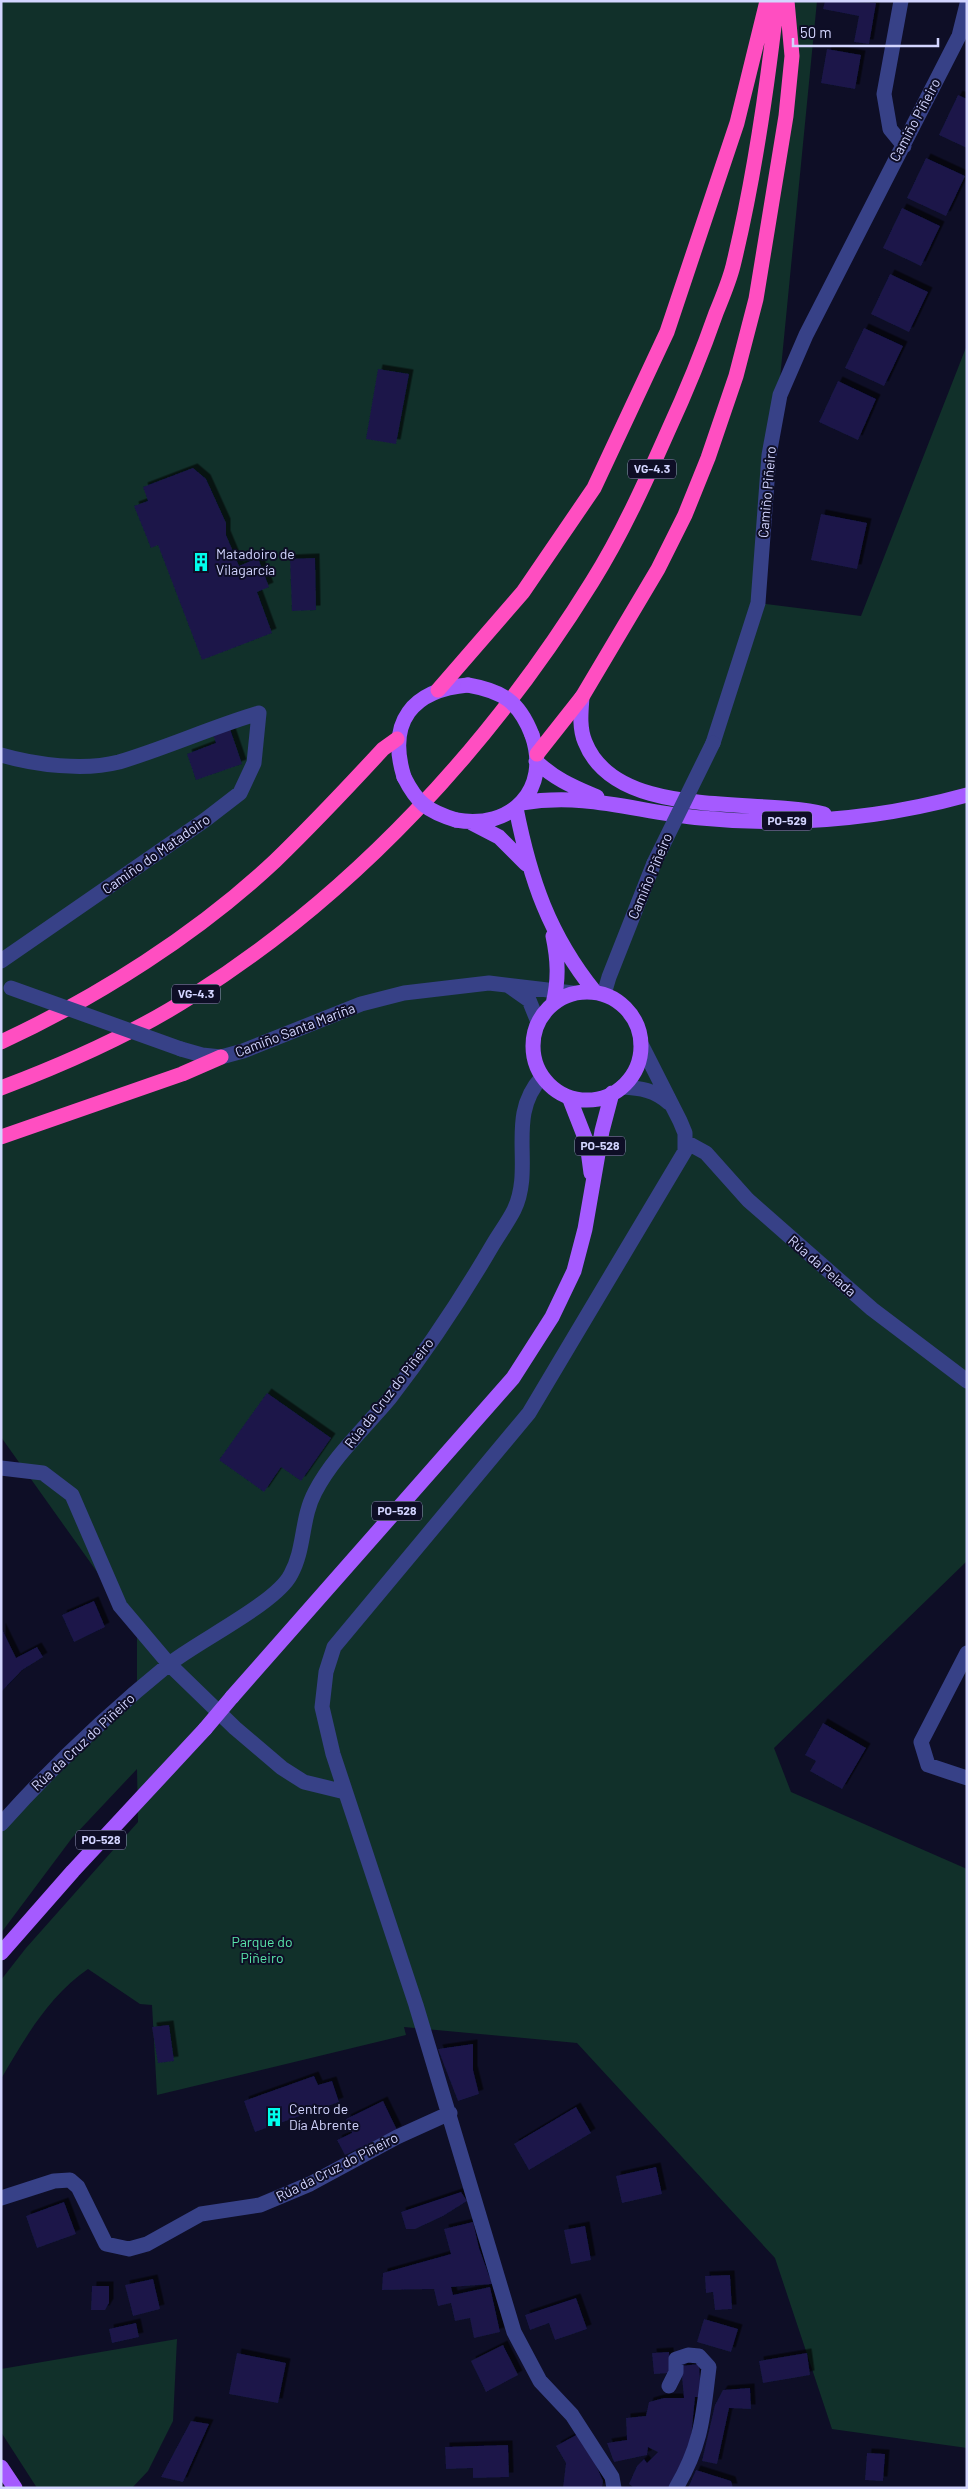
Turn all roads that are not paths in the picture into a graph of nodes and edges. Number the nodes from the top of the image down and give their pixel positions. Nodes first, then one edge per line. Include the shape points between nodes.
1 (766, 1) edge
2 (777, 1) edge
3 (788, 1) edge
4 (901, 1) edge
5 (967, 4) edge
6 (904, 146) junction
7 (438, 690) junction
8 (582, 697) junction
9 (397, 739) junction
10 (1, 755) edge
11 (537, 758) junction
12 (967, 795) edge
13 (607, 802) junction
14 (518, 805) junction
15 (845, 819) junction
16 (472, 823) junction
17 (528, 866) junction
18 (550, 920) junction
19 (1, 961) edge
20 (508, 985) junction
21 (6, 986) edge
22 (600, 993) junction
23 (554, 997) junction
24 (538, 1022) junction
25 (1, 1042) edge
26 (641, 1044) junction
27 (222, 1057) junction
28 (542, 1077) junction
29 (1, 1088) edge
30 (617, 1090) junction
31 (569, 1097) junction
32 (670, 1104) junction
33 (1, 1137) edge
34 (686, 1142) junction
35 (590, 1200) junction
36 (967, 1381) edge
37 (1, 1468) edge
38 (967, 1653) edge
39 (169, 1664) junction
40 (967, 1778) edge
41 (345, 1792) junction
42 (1, 1824) edge
43 (1, 1953) edge
44 (450, 2113) junction
45 (1, 2198) edge
46 (669, 2386) dead end
47 (1, 2467) edge
48 (15, 2488) edge
49 (614, 2488) edge
50 (676, 2488) edge

1 - 7 highway via 737,123 667,332 594,488 523,592
2 - 29 highway, VG-4.3 via 758,142 732,269 700,358 638,498 592,581 541,659 489,728 434,791 367,860 311,909 251,956 192,996 92,1050
3 - 8 highway via 792,56 786,116 756,299 736,376 685,515 658,569
4 - 6 street via 884,94 890,129
5 - 6 street, Camiño Piñeiro via 959,36
6 - 22 street, Camiño Piñeiro, bridge via 810,326 780,395 769,455 758,603 713,743 654,863
7 - 9 main road via 424,697 411,710
7 - 11 main road, bridge via 468,685 492,690 512,701 527,720
8 - 11 highway
8 - 15 main road via 580,716 584,741 594,761 619,782 652,795 798,809
9 - 16 main road, bridge via 398,757 414,796 425,807
9 - 25 highway via 383,749 274,862 213,912 146,962 50,1020
10 - 19 street, Camiño do Matadoiro via 74,766 117,762 260,713 254,763 240,793
11 - 13 main road, PO-529 via 548,773
11 - 14 main road via 533,782
12 - 15 main road, PO-529 via 917,809
13 - 14 main road, PO-529 via 570,798
13 - 15 main road, PO-529 via 743,822
14 - 16 main road via 487,822
14 - 17 main road
16 - 17 main road via 499,837
17 - 18 main road
18 - 22 main road via 576,968
18 - 23 main road via 558,968
20 - 23 street, Camiño Santa Mariña
20 - 24 street via 529,1000
20 - 27 street, Camiño Santa Mariña via 466,984 404,993 361,1004 243,1052
21 - 27 street, Camiño Santa Mariña, bridge via 181,1049
22 - 23 main road
22 - 26 main road via 623,1005 630,1013
23 - 24 main road
24 - 28 main road via 533,1050 536,1067
26 - 30 main road via 634,1072
26 - 32 street
27 - 33 highway
28 - 31 main road
28 - 39 street, Rúa da Cruz do Piñeiro via 533,1086 522,1119 522,1176 515,1208 464,1294 390,1398 342,1453 315,1491 303,1521 299,1555 291,1576 250,1611
30 - 31 main road via 591,1100
30 - 32 street via 642,1088
30 - 35 main road, PO-528 via 602,1131
31 - 35 main road, PO-528 via 586,1143 591,1169
32 - 34 street
34 - 36 street, Rúa da Pelada via 706,1153 748,1200 872,1309
34 - 41 street via 677,1166 529,1412 334,1647 326,1672 322,1708
35 - 43 main road, PO-528, bridge via 574,1271 552,1316 513,1378 205,1730
37 - 39 street via 43,1473 72,1495 120,1606
38 - 40 street via 921,1742 928,1766
39 - 41 street via 282,1768 304,1782
39 - 42 street, Rúa da Cruz do Piñeiro via 116,1710
41 - 44 street
44 - 45 street, Rúa da Cruz do Piñeiro via 397,2137 310,2184 260,2205 201,2214 147,2244 129,2249 106,2244 78,2187 70,2180 54,2181
44 - 49 street via 514,2332 540,2381 572,2415 612,2477
46 - 50 street via 676,2372 676,2359 699,2356 709,2367 701,2433
47 - 48 main road

